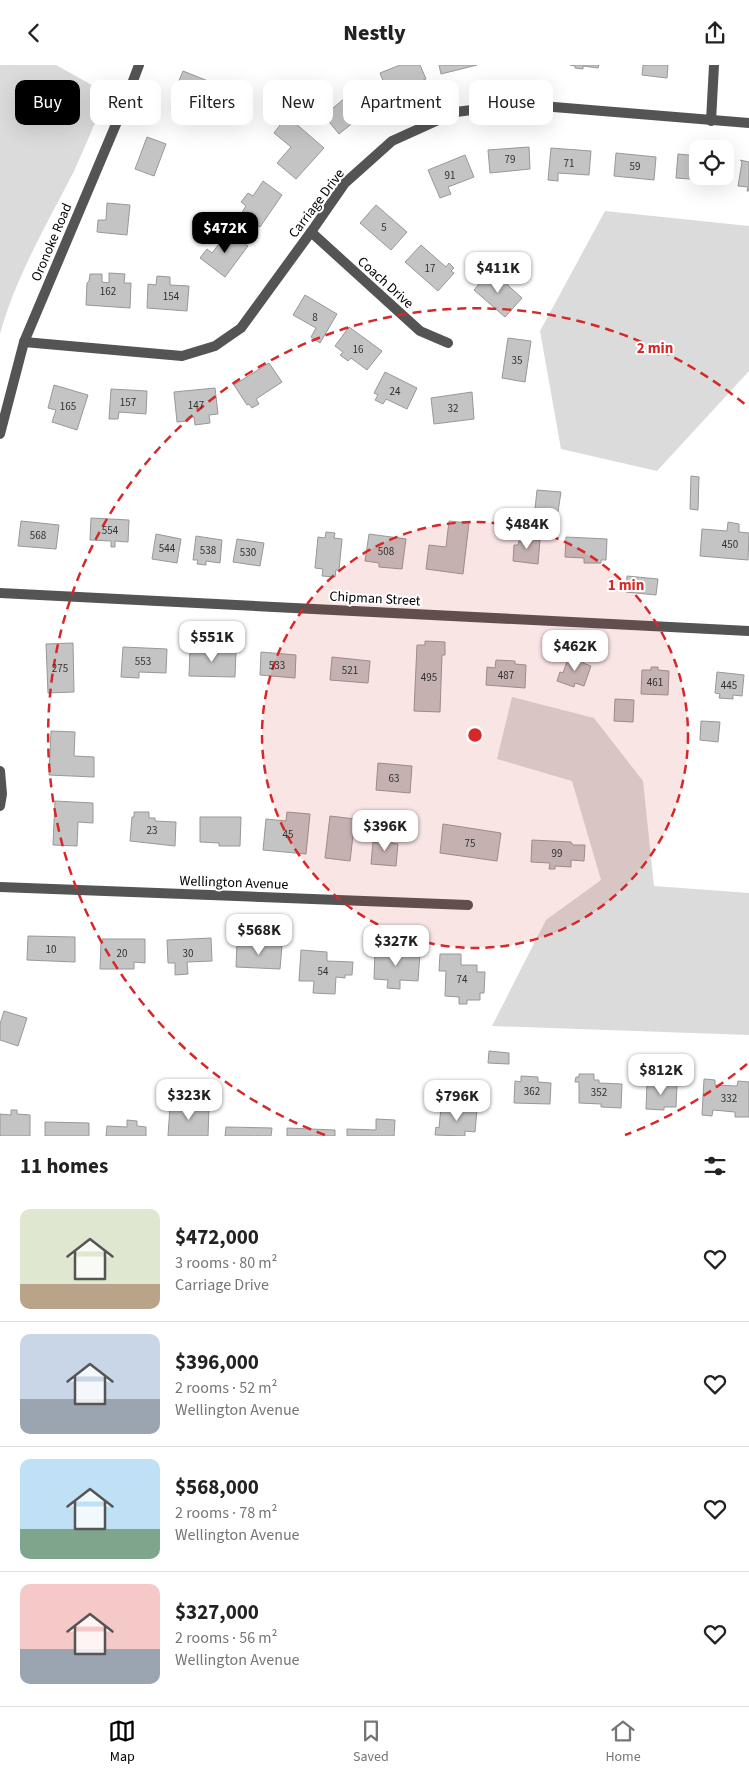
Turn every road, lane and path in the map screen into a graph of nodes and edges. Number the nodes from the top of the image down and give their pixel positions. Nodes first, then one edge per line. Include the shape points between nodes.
1 (139, 65) edge
2 (714, 65) edge
3 (711, 121) junction
4 (749, 123) edge
5 (311, 232) junction
6 (24, 342) junction
7 (448, 343) dead end
8 (0, 433) edge
9 (0, 593) edge
10 (749, 631) edge
11 (0, 771) edge
12 (0, 806) edge
13 (0, 887) edge
14 (468, 905) dead end

1 - 6 street, Oronoke Road
2 - 3 street
3 - 4 street, Carriage Drive
3 - 5 street, Carriage Drive via 517,104 456,112 392,141 345,183
5 - 6 street, Carriage Drive via 241,328 215,346 182,356
5 - 7 street, Coach Drive via 420,331
6 - 8 street, Oronoke Road
9 - 10 street, Chipman Street
11 - 12 street
13 - 14 street, Wellington Avenue

